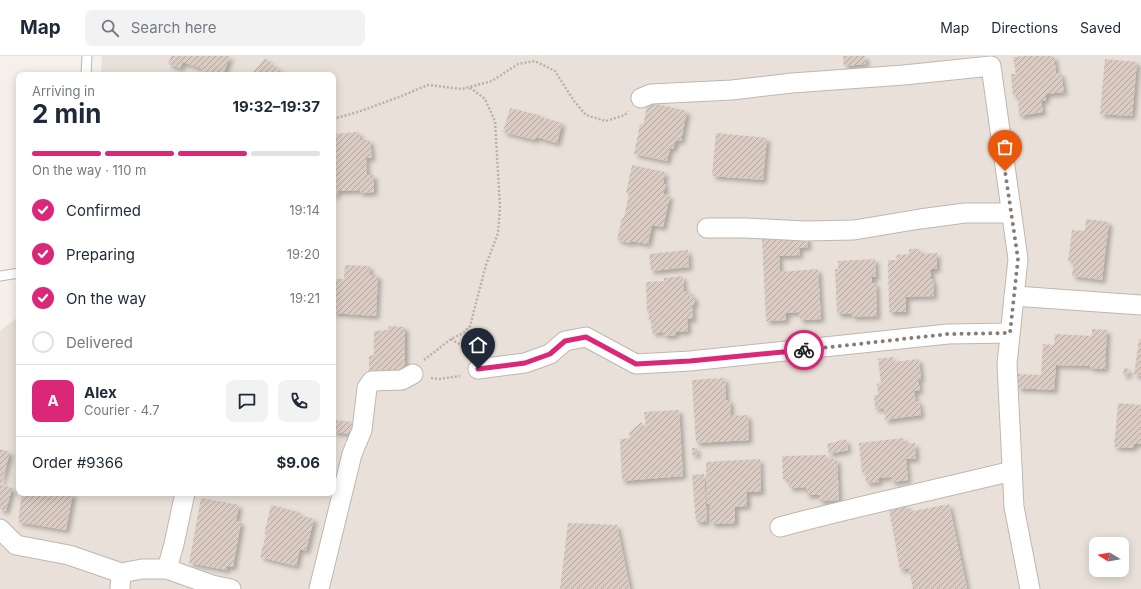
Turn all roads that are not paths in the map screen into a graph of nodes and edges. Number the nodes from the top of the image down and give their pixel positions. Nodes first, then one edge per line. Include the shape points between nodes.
1 (87, 56) edge
2 (86, 72) edge
3 (641, 98) road end
4 (1011, 213) junction
5 (707, 228) dead end
6 (16, 273) edge
7 (0, 276) edge
8 (1014, 296) junction
9 (1141, 305) edge
10 (1010, 333) junction
11 (478, 369) road end
12 (413, 374) road end
13 (1012, 471) junction
14 (184, 496) edge
15 (0, 528) edge
16 (780, 528) dead end
17 (167, 569) junction
18 (120, 581) edge
19 (232, 589) edge
20 (319, 589) edge
21 (1030, 589) edge

1 - 2 lane
3 - 4 street via 651,94 732,90 991,66
4 - 5 street via 965,213 854,230
4 - 8 street via 1018,259
6 - 7 lane
8 - 9 street
8 - 10 street
10 - 11 street via 948,334 690,361 636,364 586,337 565,341 550,354 525,363
10 - 13 street via 1007,364
12 - 20 street via 402,380 372,381 368,388 362,430 352,454
13 - 16 street via 844,510
13 - 21 street via 1014,507
14 - 17 street
15 - 18 street via 16,545 69,555
17 - 18 street via 142,569
17 - 19 street via 212,585

